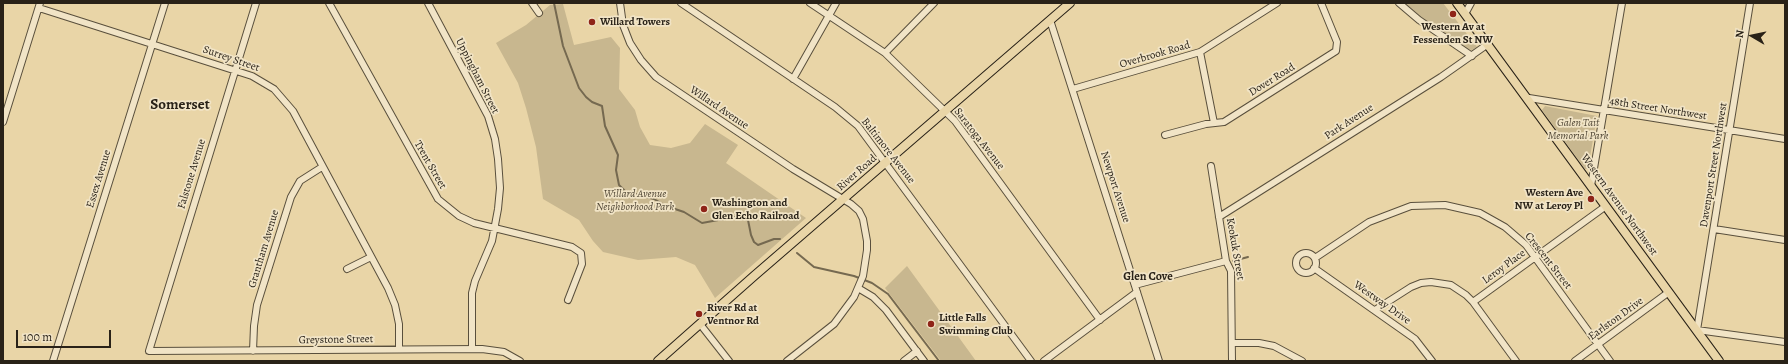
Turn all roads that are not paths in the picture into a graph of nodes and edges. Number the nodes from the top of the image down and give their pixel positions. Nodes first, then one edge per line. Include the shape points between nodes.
1 (165, 3) edge
2 (256, 3) edge
3 (329, 3) edge
4 (428, 3) edge
5 (532, 3) edge
6 (620, 3) edge
7 (681, 3) edge
8 (810, 3) edge
9 (836, 3) edge
10 (934, 3) edge
11 (1070, 3) edge
12 (1277, 3) edge
13 (1321, 3) edge
14 (1399, 3) edge
15 (1458, 3) edge
16 (1471, 3) edge
17 (1622, 3) edge
18 (1750, 3) edge
19 (39, 5) edge
20 (539, 13) dead end
21 (1465, 14) junction
22 (829, 16) junction
23 (1050, 20) junction
24 (152, 44) junction
25 (1488, 44) junction
26 (1200, 52) junction
27 (885, 53) junction
28 (1472, 56) junction
29 (235, 71) junction
30 (793, 79) junction
31 (1073, 89) junction
32 (1529, 98) junction
33 (1604, 110) junction
34 (944, 111) junction
35 (3, 122) edge
36 (1214, 123) junction
37 (1730, 130) junction
38 (1165, 136) dead end
39 (1785, 139) edge
40 (886, 162) junction
41 (1211, 166) dead end
42 (322, 167) junction
43 (1591, 186) junction
44 (843, 200) junction
45 (1606, 206) junction
46 (1220, 217) junction
47 (495, 229) junction
48 (1714, 229) junction
49 (1785, 240) edge
50 (371, 257) junction
51 (1535, 257) junction
52 (1315, 258) junction
53 (1226, 261) junction
54 (1314, 268) junction
55 (347, 269) dead end
56 (1135, 285) junction
57 (860, 286) junction
58 (1137, 292) junction
59 (1669, 292) junction
60 (568, 300) dead end
61 (1473, 302) junction
62 (1375, 310) junction
63 (1100, 320) junction
64 (700, 324) junction
65 (1697, 330) junction
66 (1785, 342) edge
67 (1232, 343) junction
68 (1598, 344) junction
69 (399, 349) junction
70 (472, 349) junction
71 (148, 351) joint
72 (253, 351) junction
73 (917, 352) junction
74 (53, 361) edge
75 (520, 361) edge
76 (658, 361) edge
77 (729, 361) edge
78 (786, 361) edge
79 (904, 361) edge
80 (924, 361) edge
81 (1031, 361) edge
82 (1044, 361) edge
83 (1159, 361) edge
84 (1232, 361) edge
85 (1302, 361) edge
86 (1432, 361) edge
87 (1516, 361) edge
88 (1575, 361) edge
89 (1610, 361) edge
90 (1720, 361) edge

1 - 24 street, Essex Avenue
2 - 29 street, Falstone Avenue
3 - 47 street, Trent Street via 433,192 445,206 459,216
4 - 47 street, Uppingham Street via 480,99 493,130 500,174 500,199
5 - 20 street
6 - 44 street, Willard Avenue via 623,24 634,49 644,65 656,77 792,169
7 - 30 street, Baltimore Avenue
8 - 22 street, Saratoga Avenue
9 - 22 street
10 - 27 street
11 - 23 main road, River Road
12 - 26 street, Overbrook Road
13 - 36 street, Dover Road via 1338,42 1338,48 1224,122
14 - 28 street via 1419,20
15 - 21 main road, Western Avenue Northwest
16 - 21 street
17 - 33 street
18 - 37 street, Davenport Street Northwest
19 - 24 street, Surrey Street
19 - 35 street
21 - 25 main road, Western Avenue Northwest
22 - 27 street, Saratoga Avenue
22 - 30 street
23 - 31 street, Newport Avenue
23 - 34 main road, River Road
24 - 29 street, Surrey Street
24 - 74 street, Essex Avenue
25 - 28 street, Park Avenue
25 - 32 main road, Western Avenue Northwest
26 - 31 street, Overbrook Road
26 - 36 street
27 - 34 street, Saratoga Avenue
28 - 46 street, Park Avenue
29 - 42 street, Surrey Street via 263,81 283,97
29 - 71 street, Falstone Avenue
30 - 40 street, Baltimore Avenue via 854,122
31 - 56 street, Newport Avenue
32 - 33 street, 48th Street Northwest
32 - 43 main road, Western Avenue Northwest
33 - 37 street, 48th Street Northwest
33 - 43 street
34 - 40 main road, River Road
34 - 63 street, Saratoga Avenue via 955,121
36 - 38 street, Dover Road
37 - 39 street, 48th Street Northwest
37 - 48 street, Davenport Street Northwest
40 - 44 main road, River Road
40 - 81 street, Baltimore Avenue
41 - 46 street, Keokuk Street
42 - 50 street, Surrey Street
42 - 72 street, Grantham Avenue via 300,181 291,197 257,305
43 - 45 main road, Western Avenue Northwest
44 - 57 street, Willard Avenue via 858,211 863,219 867,241
44 - 64 main road, River Road
45 - 51 street, Leroy Place
45 - 59 main road, Western Avenue Northwest
46 - 53 street, Keokuk Street
47 - 60 street, Trent Street via 577,249 582,264
47 - 70 street, Uppingham Street via 473,287
48 - 49 street
48 - 65 street, Davenport Street Northwest
50 - 55 street
50 - 69 street, Surrey Street via 395,305 399,324
51 - 52 street, Crescent Street via 1518,238 1494,220 1468,210 1434,204 1411,206 1382,216
51 - 61 street, Leroy Place
51 - 68 street, Crescent Street
52 - 54 street
52 - 54 street via 1310,254 1303,254 1297,262 1303,272 1309,272
53 - 56 street
53 - 67 street, Keokuk Street via 1231,271
54 - 62 street, Westway Drive
56 - 58 street, Newport Avenue
57 - 73 street via 886,310
57 - 78 street, Willard Avenue via 849,306 834,324
58 - 63 street
58 - 83 street, Newport Avenue
59 - 65 main road, Western Avenue Northwest
59 - 68 street, Earlston Drive
61 - 62 street via 1454,287 1431,282 1411,287
61 - 87 street
62 - 86 street, Westway Drive via 1415,339
63 - 82 street
64 - 76 main road, River Road
64 - 77 street
65 - 66 street
65 - 90 main road, Western Avenue Northwest
67 - 84 street, Keokuk Street
67 - 85 street via 1274,346
68 - 88 street, Earlston Drive
68 - 89 street, Crescent Street
69 - 70 street, Greystone Street
69 - 72 street, Greystone Street
70 - 75 street, Greystone Street via 498,350 511,354
71 - 72 street, Greystone Street
73 - 79 street
73 - 80 street

